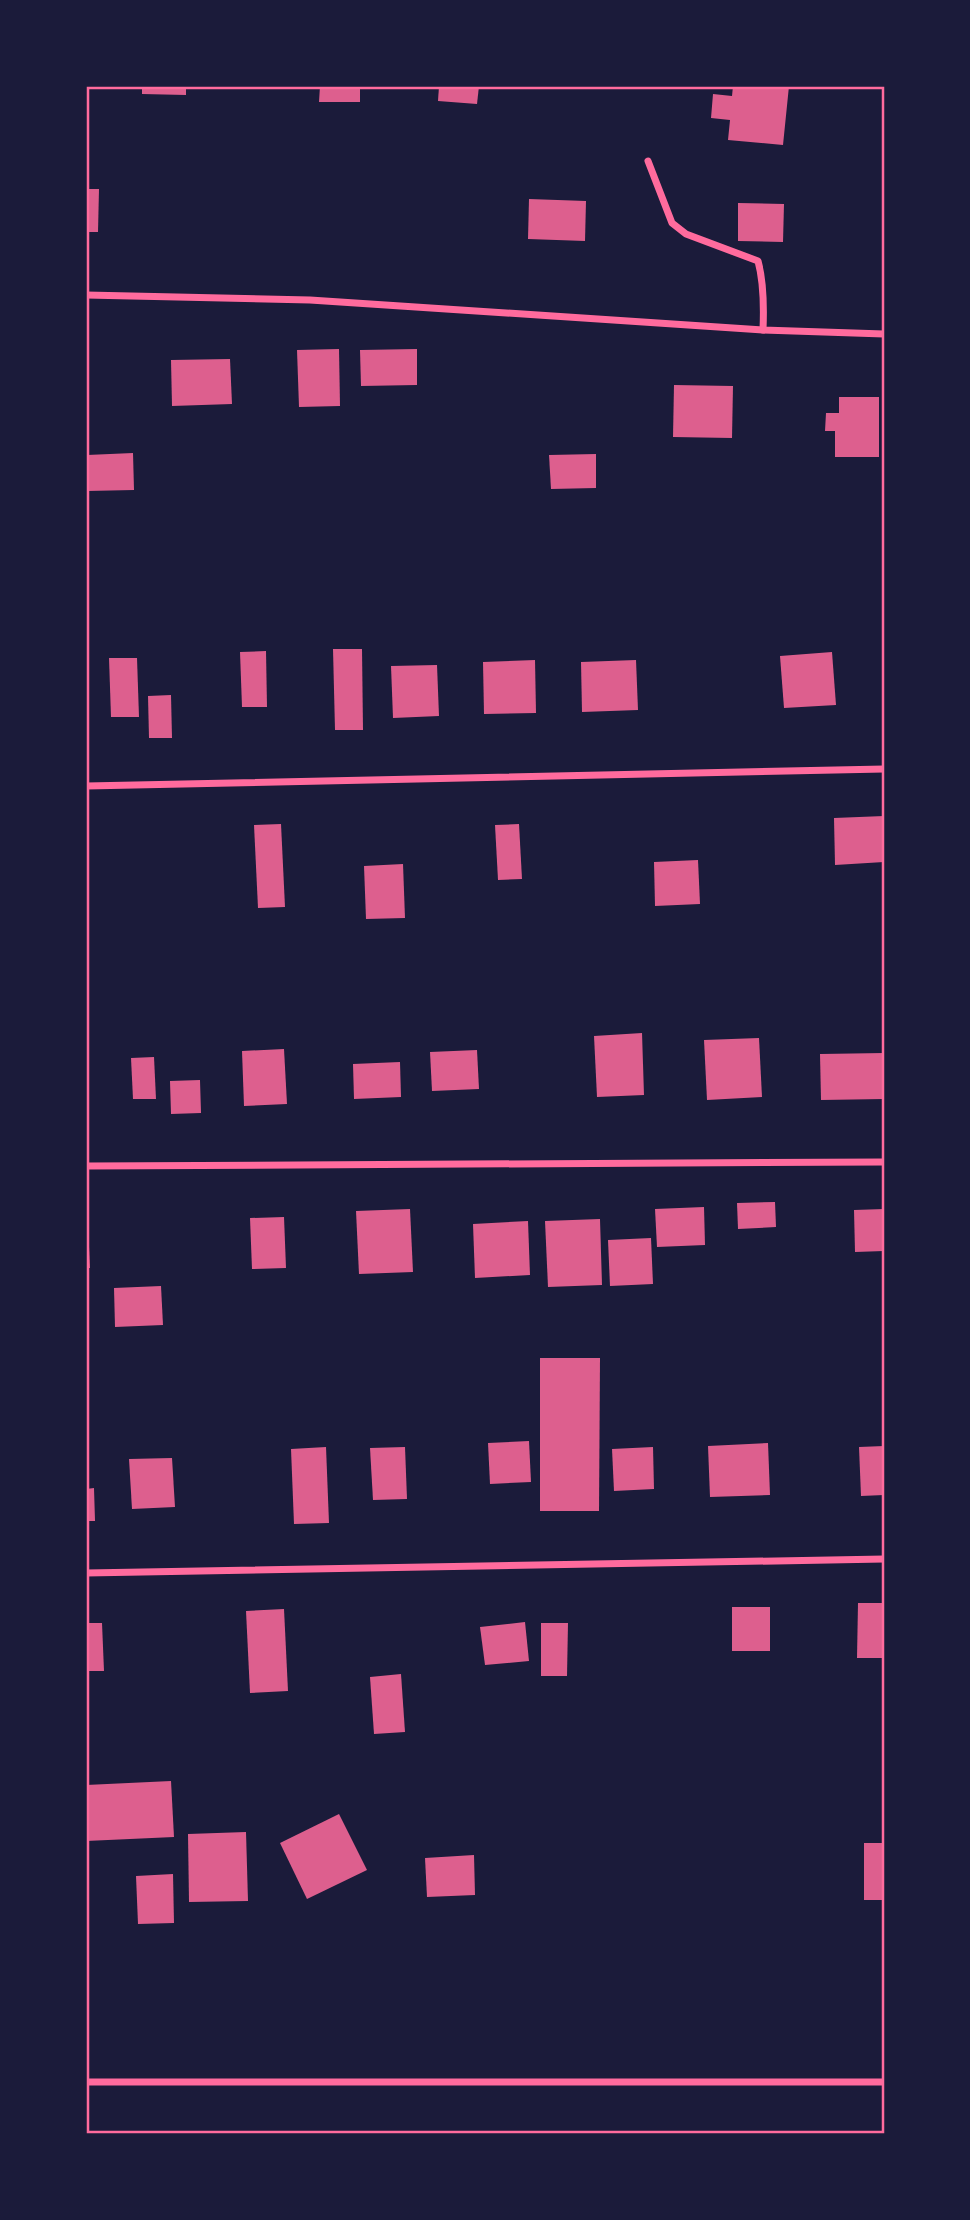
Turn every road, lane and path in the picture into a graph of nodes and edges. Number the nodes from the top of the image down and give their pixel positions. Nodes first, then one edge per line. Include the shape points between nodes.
1 (648, 161) dead end
2 (86, 295) edge
3 (763, 330) junction
4 (884, 334) edge
5 (884, 769) edge
6 (86, 786) edge
7 (884, 1162) edge
8 (86, 1166) edge
9 (884, 1559) edge
10 (86, 1573) edge
11 (86, 2082) edge
12 (884, 2082) edge

1 - 3 street via 672,223 686,234 758,261
2 - 3 street via 310,300
3 - 4 street
5 - 6 street
7 - 8 street
9 - 10 street
11 - 12 street

